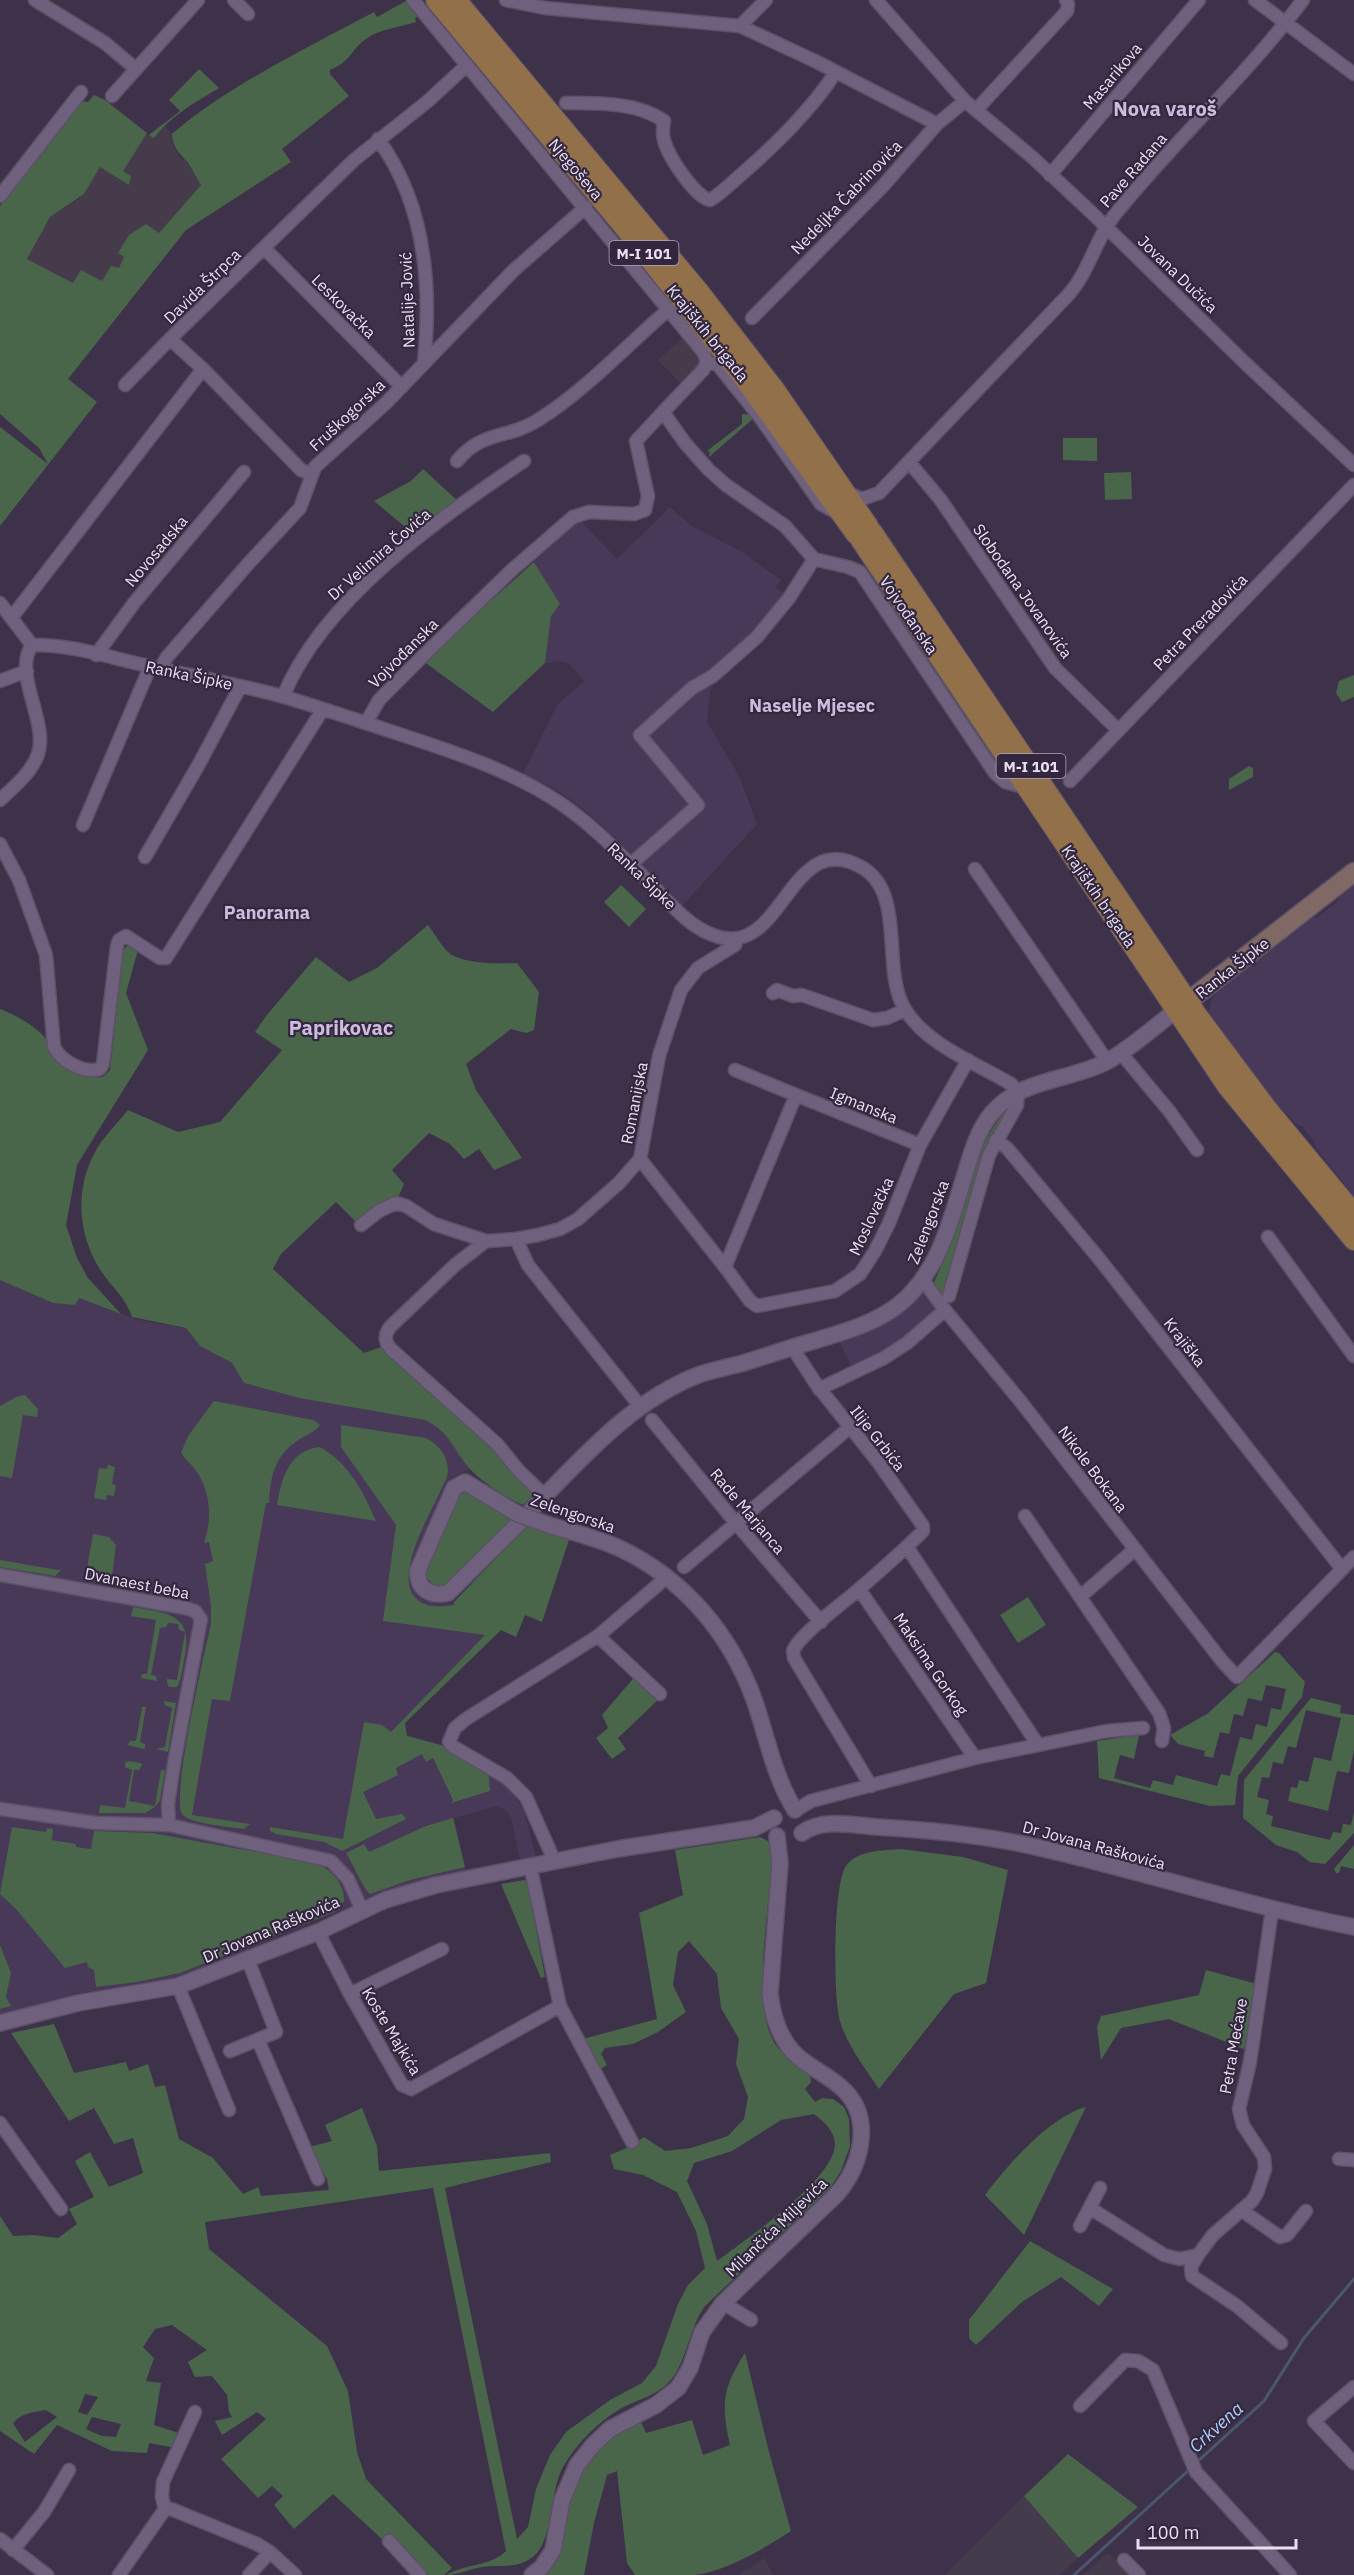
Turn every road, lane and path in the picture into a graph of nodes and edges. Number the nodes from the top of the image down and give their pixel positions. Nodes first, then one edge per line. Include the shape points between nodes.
1 (35, 0) edge
2 (198, 0) edge
3 (234, 0) edge
4 (413, 0) edge
5 (436, 0) edge
6 (456, 0) edge
7 (506, 0) edge
8 (766, 0) edge
9 (876, 0) edge
10 (1066, 0) edge
11 (1199, 0) edge
12 (1255, 0) edge
13 (1303, 0) edge
14 (590, 6) edge
15 (248, 14) dead end
16 (1286, 23) junction
17 (740, 26) junction
18 (467, 64) junction
19 (136, 69) junction
20 (836, 72) junction
21 (1354, 74) edge
22 (81, 92) dead end
23 (112, 96) dead end
24 (965, 100) junction
25 (566, 103) dead end
26 (977, 109) junction
27 (937, 124) junction
28 (378, 139) junction
29 (1050, 175) junction
30 (0, 196) edge
31 (586, 207) junction
32 (1107, 227) junction
33 (264, 248) junction
34 (660, 273) junction
35 (669, 309) junction
36 (752, 318) dead end
37 (170, 339) junction
38 (424, 362) junction
39 (712, 363) junction
40 (203, 369) junction
41 (125, 385) dead end
42 (402, 387) junction
43 (663, 412) junction
44 (457, 461) dead end
45 (524, 461) dead end
46 (909, 462) junction
47 (1354, 465) edge
48 (244, 472) dead end
49 (311, 474) junction
50 (1354, 485) edge
51 (847, 492) junction
52 (879, 493) junction
53 (842, 514) junction
54 (865, 532) junction
55 (814, 559) junction
56 (0, 603) edge
57 (12, 617) junction
58 (32, 645) junction
59 (96, 655) junction
60 (155, 668) junction
61 (27, 671) junction
62 (0, 681) edge
63 (240, 687) junction
64 (283, 697) junction
65 (324, 709) junction
66 (366, 723) junction
67 (1118, 730) junction
68 (1070, 782) dead end
69 (1028, 788) junction
70 (0, 800) edge
71 (82, 825) dead end
72 (0, 844) edge
73 (145, 857) dead end
74 (631, 864) junction
75 (975, 868) dead end
76 (1354, 872) edge
77 (738, 938) junction
78 (773, 993) dead end
79 (1182, 1006) junction
80 (905, 1010) junction
81 (1113, 1057) junction
82 (968, 1060) junction
83 (735, 1070) dead end
84 (1018, 1091) junction
85 (796, 1095) junction
86 (996, 1140) junction
87 (920, 1145) junction
88 (1197, 1150) dead end
89 (639, 1159) junction
90 (1354, 1214) edge
91 (361, 1225) dead end
92 (1268, 1237) dead end
93 (516, 1239) junction
94 (1354, 1240) edge
95 (486, 1241) junction
96 (724, 1267) junction
97 (923, 1280) junction
98 (949, 1296) dead end
99 (945, 1310) junction
100 (792, 1347) junction
101 (1354, 1356) edge
102 (819, 1389) junction
103 (640, 1406) junction
104 (652, 1420) dead end
105 (849, 1428) junction
106 (545, 1496) junction
107 (532, 1509) dead end
108 (1025, 1516) dead end
109 (520, 1522) dead end
110 (735, 1522) junction
111 (907, 1547) junction
112 (1134, 1550) junction
113 (1354, 1557) edge
114 (684, 1567) dead end
115 (1342, 1569) junction
116 (0, 1575) edge
117 (667, 1577) junction
118 (859, 1589) junction
119 (1081, 1596) junction
120 (821, 1622) junction
121 (598, 1636) junction
122 (660, 1694) dead end
123 (1143, 1728) dead end
124 (1162, 1741) dead end
125 (1038, 1744) junction
126 (975, 1758) junction
127 (871, 1786) junction
128 (0, 1809) edge
129 (788, 1820) junction
130 (169, 1825) junction
131 (554, 1860) junction
132 (530, 1865) junction
133 (362, 1910) junction
134 (1272, 1910) junction
135 (1354, 1927) edge
136 (318, 1932) junction
137 (442, 1949) dead end
138 (248, 1960) junction
139 (178, 1986) junction
140 (350, 1994) junction
141 (560, 2006) junction
142 (0, 2024) edge
143 (258, 2040) junction
144 (230, 2051) dead end
145 (229, 2110) dead end
146 (0, 2123) edge
147 (632, 2142) dead end
148 (1339, 2159) dead end
149 (1354, 2160) edge
150 (318, 2179) dead end
151 (1100, 2187) dead end
152 (1090, 2208) junction
153 (62, 2209) dead end
154 (1241, 2210) junction
155 (1306, 2211) dead end
156 (1080, 2226) dead end
157 (1198, 2255) junction
158 (723, 2303) junction
159 (751, 2320) dead end
160 (1281, 2343) dead end
161 (1354, 2387) edge
162 (1080, 2406) dead end
163 (195, 2412) dead end
164 (1354, 2463) edge
165 (69, 2470) dead end
166 (165, 2509) junction
167 (0, 2539) edge
168 (389, 2541) dead end
169 (13, 2550) junction
170 (270, 2552) junction
171 (1124, 2560) dead end
172 (47, 2575) edge
173 (119, 2575) edge
174 (249, 2575) edge
175 (295, 2575) edge
176 (420, 2575) edge
177 (532, 2575) edge
178 (1139, 2575) edge
179 (1290, 2575) edge

1 - 19 street via 105,43
2 - 19 street
3 - 15 street
4 - 18 street, Njegoševa
5 - 34 main road, Krajiških brigada / M-I 101
6 - 51 main road, Krajiških brigada / M-I 101 via 699,292
7 - 14 street via 527,6
8 - 17 street
9 - 24 street, Jovana Dučića
10 - 26 street via 1067,11
11 - 29 street, Masarikova
12 - 16 street
13 - 16 street, Pave Radana
14 - 17 street
16 - 21 street
16 - 32 street, Pave Radana
17 - 20 street
18 - 28 street, Davida Štrpca via 428,101
18 - 31 street, Njegoševa
19 - 23 street
20 - 25 street via 789,130 710,200 676,165 663,137 664,121 657,116 615,105
20 - 27 street
22 - 30 street
24 - 26 street, Jovana Dučića
24 - 27 street, Nedeljka Čabrinovića
26 - 29 street, Jovana Dučića
27 - 36 street, Nedeljka Čabrinovića
28 - 33 street, Davida Štrpca
28 - 38 street, Natalije Jović via 404,183 424,254
29 - 32 street, Jovana Dučića
31 - 35 street, Njegoševa
31 - 38 street, Fruškogorska via 514,270
32 - 46 street via 1082,279
32 - 47 street, Jovana Dučića
33 - 37 street, Davida Štrpca
33 - 42 street, Leskovačka
34 - 39 main road via 669,297 716,356
34 - 53 main road, Krajiških brigada / M-I 101 via 760,399
35 - 39 street, Njegoševa
35 - 44 street, Krajiških brigada via 545,416 529,426 474,444
37 - 40 street, Davida Štrpca
37 - 41 street
38 - 42 street, Fruškogorska
39 - 43 street, Vojvođanska
39 - 53 street, Njegoševa via 759,416 822,504
40 - 49 street, Davida Štrpca via 301,470
40 - 57 street
42 - 49 street, Fruškogorska
43 - 55 street via 709,470 785,526
43 - 66 street, Vojvođanska via 636,441 648,496 645,510 634,514 589,512 573,518 423,656 379,700
45 - 64 street, Dr Velimira Čovića via 415,541 343,605 299,662
46 - 52 street
46 - 67 street, Slobodana Jovanovića via 940,499 1044,653
48 - 59 street, Novosadska via 134,603
49 - 60 street, Fruškogorska via 300,508
50 - 67 street, Petra Preradovića
51 - 52 street via 861,499
51 - 54 main road, Krajiških brigada / M-I 101
52 - 54 street via 870,508
53 - 54 main road, Krajiških brigada / M-I 101
54 - 69 main road, Krajiških brigada / M-I 101
54 - 79 main road, Krajiških brigada / M-I 101 via 1053,798
55 - 69 street, Vojvođanska via 860,572 995,773 1005,782
55 - 74 street via 757,637 640,735 698,805
56 - 57 street
57 - 58 street
58 - 59 street, Ranka Šipke
58 - 61 street
59 - 60 street, Ranka Šipke
60 - 63 street, Ranka Šipke
60 - 71 street, Fruškogorska
61 - 62 street
61 - 70 street via 39,749 22,778
63 - 64 street, Ranka Šipke
63 - 73 street
64 - 65 street, Ranka Šipke
65 - 66 street, Ranka Šipke
65 - 72 street via 166,958 126,936 119,940 100,1069 90,1071 75,1065 62,1058 54,1047 46,955 19,880
66 - 74 street, Ranka Šipke via 471,759 526,783 592,827
67 - 68 street, Petra Preradovića
69 - 79 main road, Krajiških brigada / M-I 101
74 - 77 street, Ranka Šipke via 697,927 714,936
75 - 81 street
76 - 79 main road, Ranka Šipke
77 - 80 street via 763,925 805,871 816,863 836,860 858,866 877,883 887,906 894,978
77 - 89 street, Romanijska via 735,945 698,968 681,990 659,1056
78 - 80 street via 777,990 802,995 873,1020
79 - 81 street, Ranka Šipke
79 - 90 main road, Krajiških brigada / M-I 101
79 - 94 main road, Krajiških brigada / M-I 101 via 1237,1099
80 - 82 street via 928,1034
81 - 84 street, Ranka Šipke via 1072,1075
81 - 88 street via 1170,1112
82 - 84 street
82 - 87 street, Moslovačka
83 - 85 street, Igmanska
84 - 86 street via 1017,1104
84 - 97 street, Zelengorska via 993,1113 979,1134 941,1245
85 - 87 street, Igmanska
85 - 96 street
86 - 98 street
86 - 115 street, Krajiška via 1007,1148 1101,1261
87 - 96 street, Moslovačka via 875,1251 860,1274 835,1291 757,1306
89 - 93 street, Romanijska via 619,1183 567,1226
89 - 96 street
91 - 95 street, Romanijska via 396,1203 434,1224
92 - 101 street
93 - 95 street, Romanijska
93 - 103 street via 528,1265
95 - 106 street via 390,1327 386,1341 497,1444
97 - 99 street, Nikole Bokana
97 - 100 street, Zelengorska via 882,1316
99 - 102 street via 884,1358
99 - 112 street, Nikole Bokana via 1022,1402
100 - 102 street, Ilije Grbića
100 - 103 street, Zelengorska via 703,1374
102 - 105 street, Ilije Grbića
103 - 106 street, Zelengorska
104 - 110 street, Rade Marjanca
105 - 110 street
105 - 111 street, Ilije Grbića via 923,1526
106 - 107 street, Zelengorska
108 - 119 street
109 - 117 street, Zelengorska, bridge via 448,1593 437,1595 418,1581 418,1570 454,1488 465,1482 518,1514 619,1548
110 - 114 street
110 - 120 street, Rade Marjanca
111 - 118 street, Ilije Grbića
111 - 125 street
112 - 115 street, Nikole Bokana via 1237,1677
112 - 119 street
113 - 115 street
116 - 130 street, Dvanaest beba via 185,1608 195,1611 201,1619 174,1764
117 - 121 street
117 - 129 street, Zelengorska via 705,1614 738,1662 754,1700
118 - 120 street, Ilije Grbića
118 - 126 street, Maksima Gorkog
119 - 124 street via 1159,1713 1164,1728
120 - 127 street, Ilije Grbića via 800,1641 793,1651 794,1658
121 - 122 street
121 - 131 street via 465,1719 455,1728 449,1742 507,1778 526,1797
123 - 125 street
125 - 126 street
126 - 127 street
127 - 129 street via 807,1802
128 - 130 street via 96,1823
129 - 131 street, Dr Jovana Raškovića
129 - 134 street, Dr Jovana Raškovića via 949,1831 1039,1847
129 - 158 street, Milančića Miljevića via 780,1863 770,1993 775,2018 788,2046 844,2090 854,2105 860,2124 860,2153 840,2191
130 - 133 street via 332,1861 348,1879
131 - 132 street, Dr Jovana Raškovića
132 - 133 street, Dr Jovana Raškovića via 436,1885
132 - 141 street
133 - 136 street, Dr Jovana Raškovića
134 - 135 street, Dr Jovana Raškovića
134 - 154 street, Petra Mećave via 1250,2062 1239,2109 1243,2125 1264,2157 1265,2169 1257,2193
136 - 138 street, Dr Jovana Raškovića
136 - 140 street, Koste Majkića
137 - 140 street
138 - 139 street, Dr Jovana Raškovića
138 - 143 street via 276,2032
139 - 142 street, Dr Jovana Raškovića via 78,2004
139 - 145 street
140 - 141 street, Koste Majkića via 402,2085 409,2089
141 - 147 street
143 - 144 street
143 - 150 street
146 - 153 street
148 - 149 street
151 - 152 street
152 - 156 street
152 - 157 street via 1168,2258
154 - 155 street via 1280,2237 1287,2235
154 - 157 street, Petra Mećave
157 - 160 street via 1191,2267 1192,2276 1237,2306
158 - 159 street
158 - 177 street, Milančića Miljevića via 702,2332 690,2368 678,2388 663,2401 610,2430 577,2465 562,2500 553,2550
161 - 164 street via 1314,2421
162 - 179 street via 1120,2363 1131,2360 1153,2370 1196,2472
163 - 166 street via 163,2482
165 - 169 street via 44,2512
166 - 170 street via 231,2532
166 - 173 street
167 - 169 street
168 - 176 street
169 - 172 street
170 - 174 street
170 - 175 street
171 - 178 street

